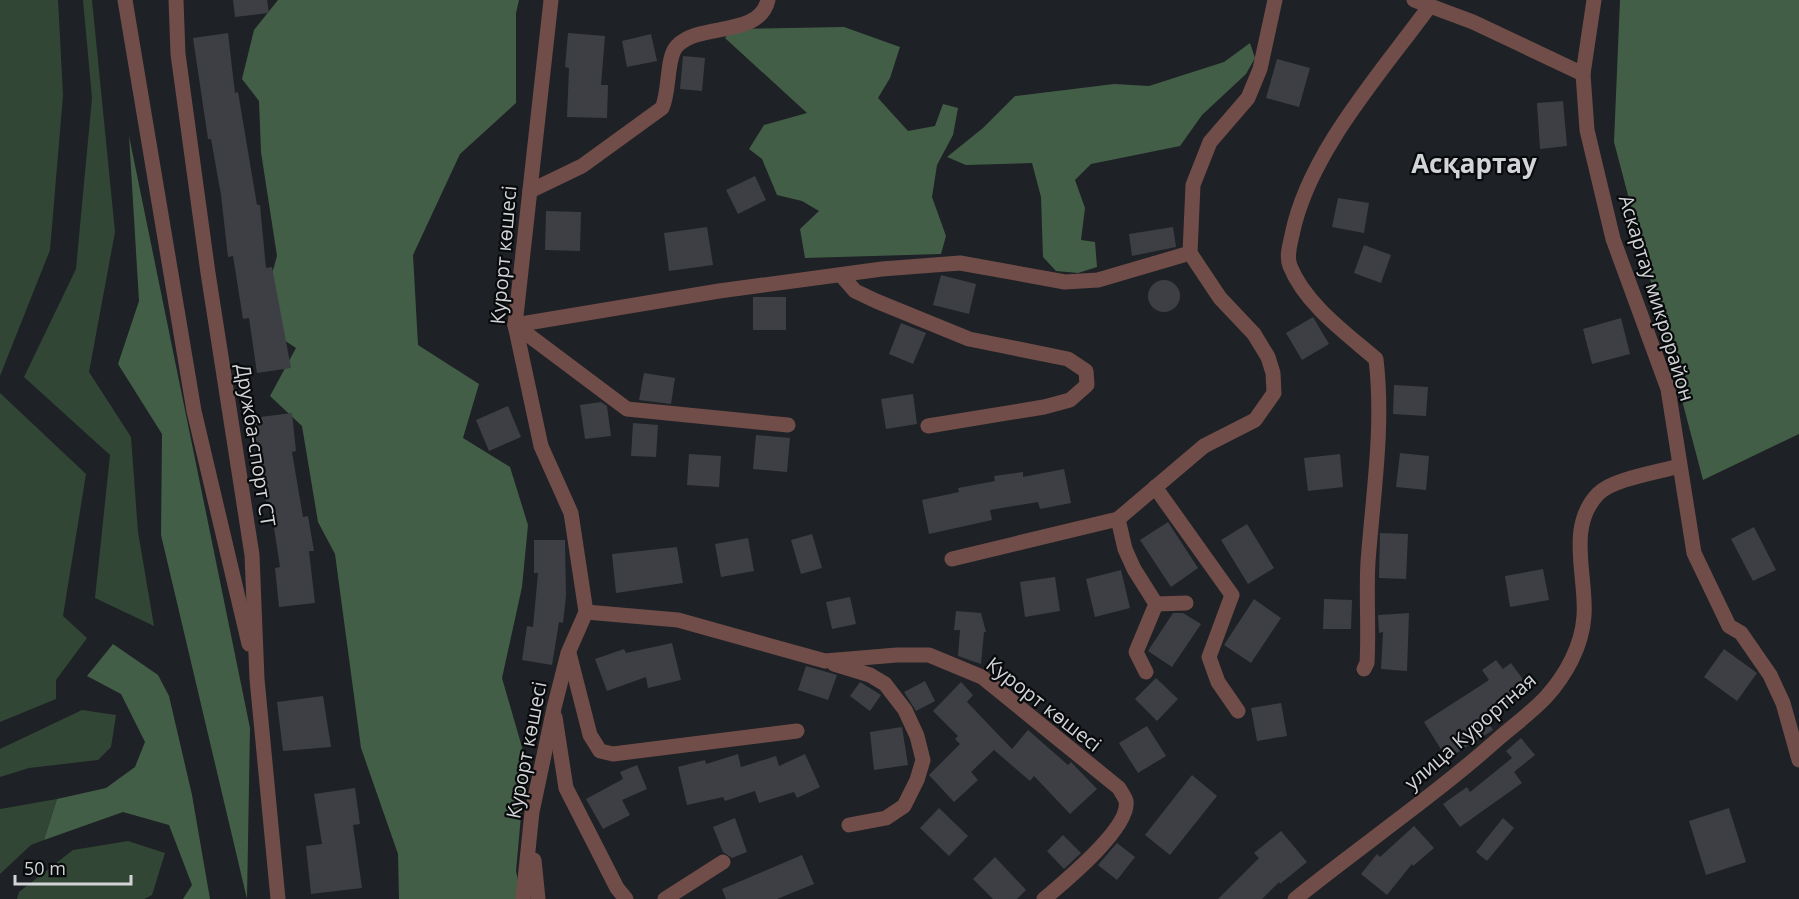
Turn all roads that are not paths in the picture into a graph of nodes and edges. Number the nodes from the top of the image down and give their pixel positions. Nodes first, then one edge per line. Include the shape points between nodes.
1 (125, 0) edge
2 (176, 0) edge
3 (551, 0) edge
4 (768, 0) edge
5 (1275, 0) edge
6 (1414, 0) edge
7 (1594, 0) edge
8 (1429, 7) junction
9 (1583, 74) junction
10 (530, 190) junction
11 (1190, 253) junction
12 (841, 275) junction
13 (514, 325) junction
14 (788, 425) dead end
15 (928, 426) dead end
16 (1679, 466) junction
17 (1155, 487) junction
18 (1118, 519) junction
19 (952, 559) dead end
20 (1186, 603) dead end
21 (1156, 604) junction
22 (586, 612) junction
23 (568, 652) junction
24 (825, 661) junction
25 (1364, 669) dead end
26 (1146, 672) dead end
27 (257, 679) junction
28 (554, 708) junction
29 (1238, 711) dead end
30 (797, 731) dead end
31 (1799, 760) edge
32 (849, 825) dead end
33 (531, 836) junction
34 (723, 862) dead end
35 (278, 899) edge
36 (523, 899) edge
37 (538, 899) edge
38 (626, 899) edge
39 (665, 899) edge
40 (1044, 899) edge
41 (1295, 899) edge

1 - 27 street via 194,411
2 - 27 street, Дружба-спорт СТ via 178,54 252,555
3 - 10 street, Курорт көшесі
4 - 10 street via 761,15 750,21 690,37 678,44 673,51 667,98 662,108 582,166
5 - 11 street via 1260,69 1248,98 1210,142 1193,185
6 - 8 street
7 - 9 street, Аскартау микрорайон
8 - 9 street via 1473,22
8 - 25 street via 1322,157 1304,192 1288,256 1290,267 1320,310 1376,359 1377,469
9 - 16 street, Аскартау микрорайон via 1587,130 1613,239 1668,389
10 - 13 street, Курорт көшесі
11 - 12 street via 1098,280 1065,282 960,263
11 - 17 street via 1268,357 1274,393 1255,420 1204,446
12 - 13 street
12 - 15 street via 865,296 969,339 1068,359 1086,371 1087,386 1070,400
13 - 14 street via 627,409
13 - 22 street, Курорт көшесі via 541,446 571,513
16 - 31 street, Аскартау микрорайон via 1694,553 1729,626 1741,633 1770,675 1783,703
16 - 41 street, улица Курортная via 1612,485 1599,493 1589,507 1581,530 1584,617 1573,661 1546,697 1454,778
17 - 18 street
17 - 29 street via 1232,595 1209,657 1218,682
18 - 19 street
18 - 21 street via 1125,549
20 - 21 street
21 - 26 street via 1136,652
22 - 23 street, Курорт көшесі
22 - 24 street, Курорт көшесі via 678,620
23 - 28 street, Курорт көшесі
23 - 30 street via 590,735 600,752 613,754
24 - 32 street via 870,675 885,684 905,711 923,760 904,806 886,818
24 - 40 street, Курорт көшесі via 929,656 982,677 1119,788 1126,800 1125,811 1113,831 1091,858
27 - 35 street, Дружба-спорт СТ
28 - 33 street, Курорт көшесі via 532,812
28 - 38 street via 566,788
33 - 36 street, Курорт көшесі
33 - 37 street
34 - 39 street

